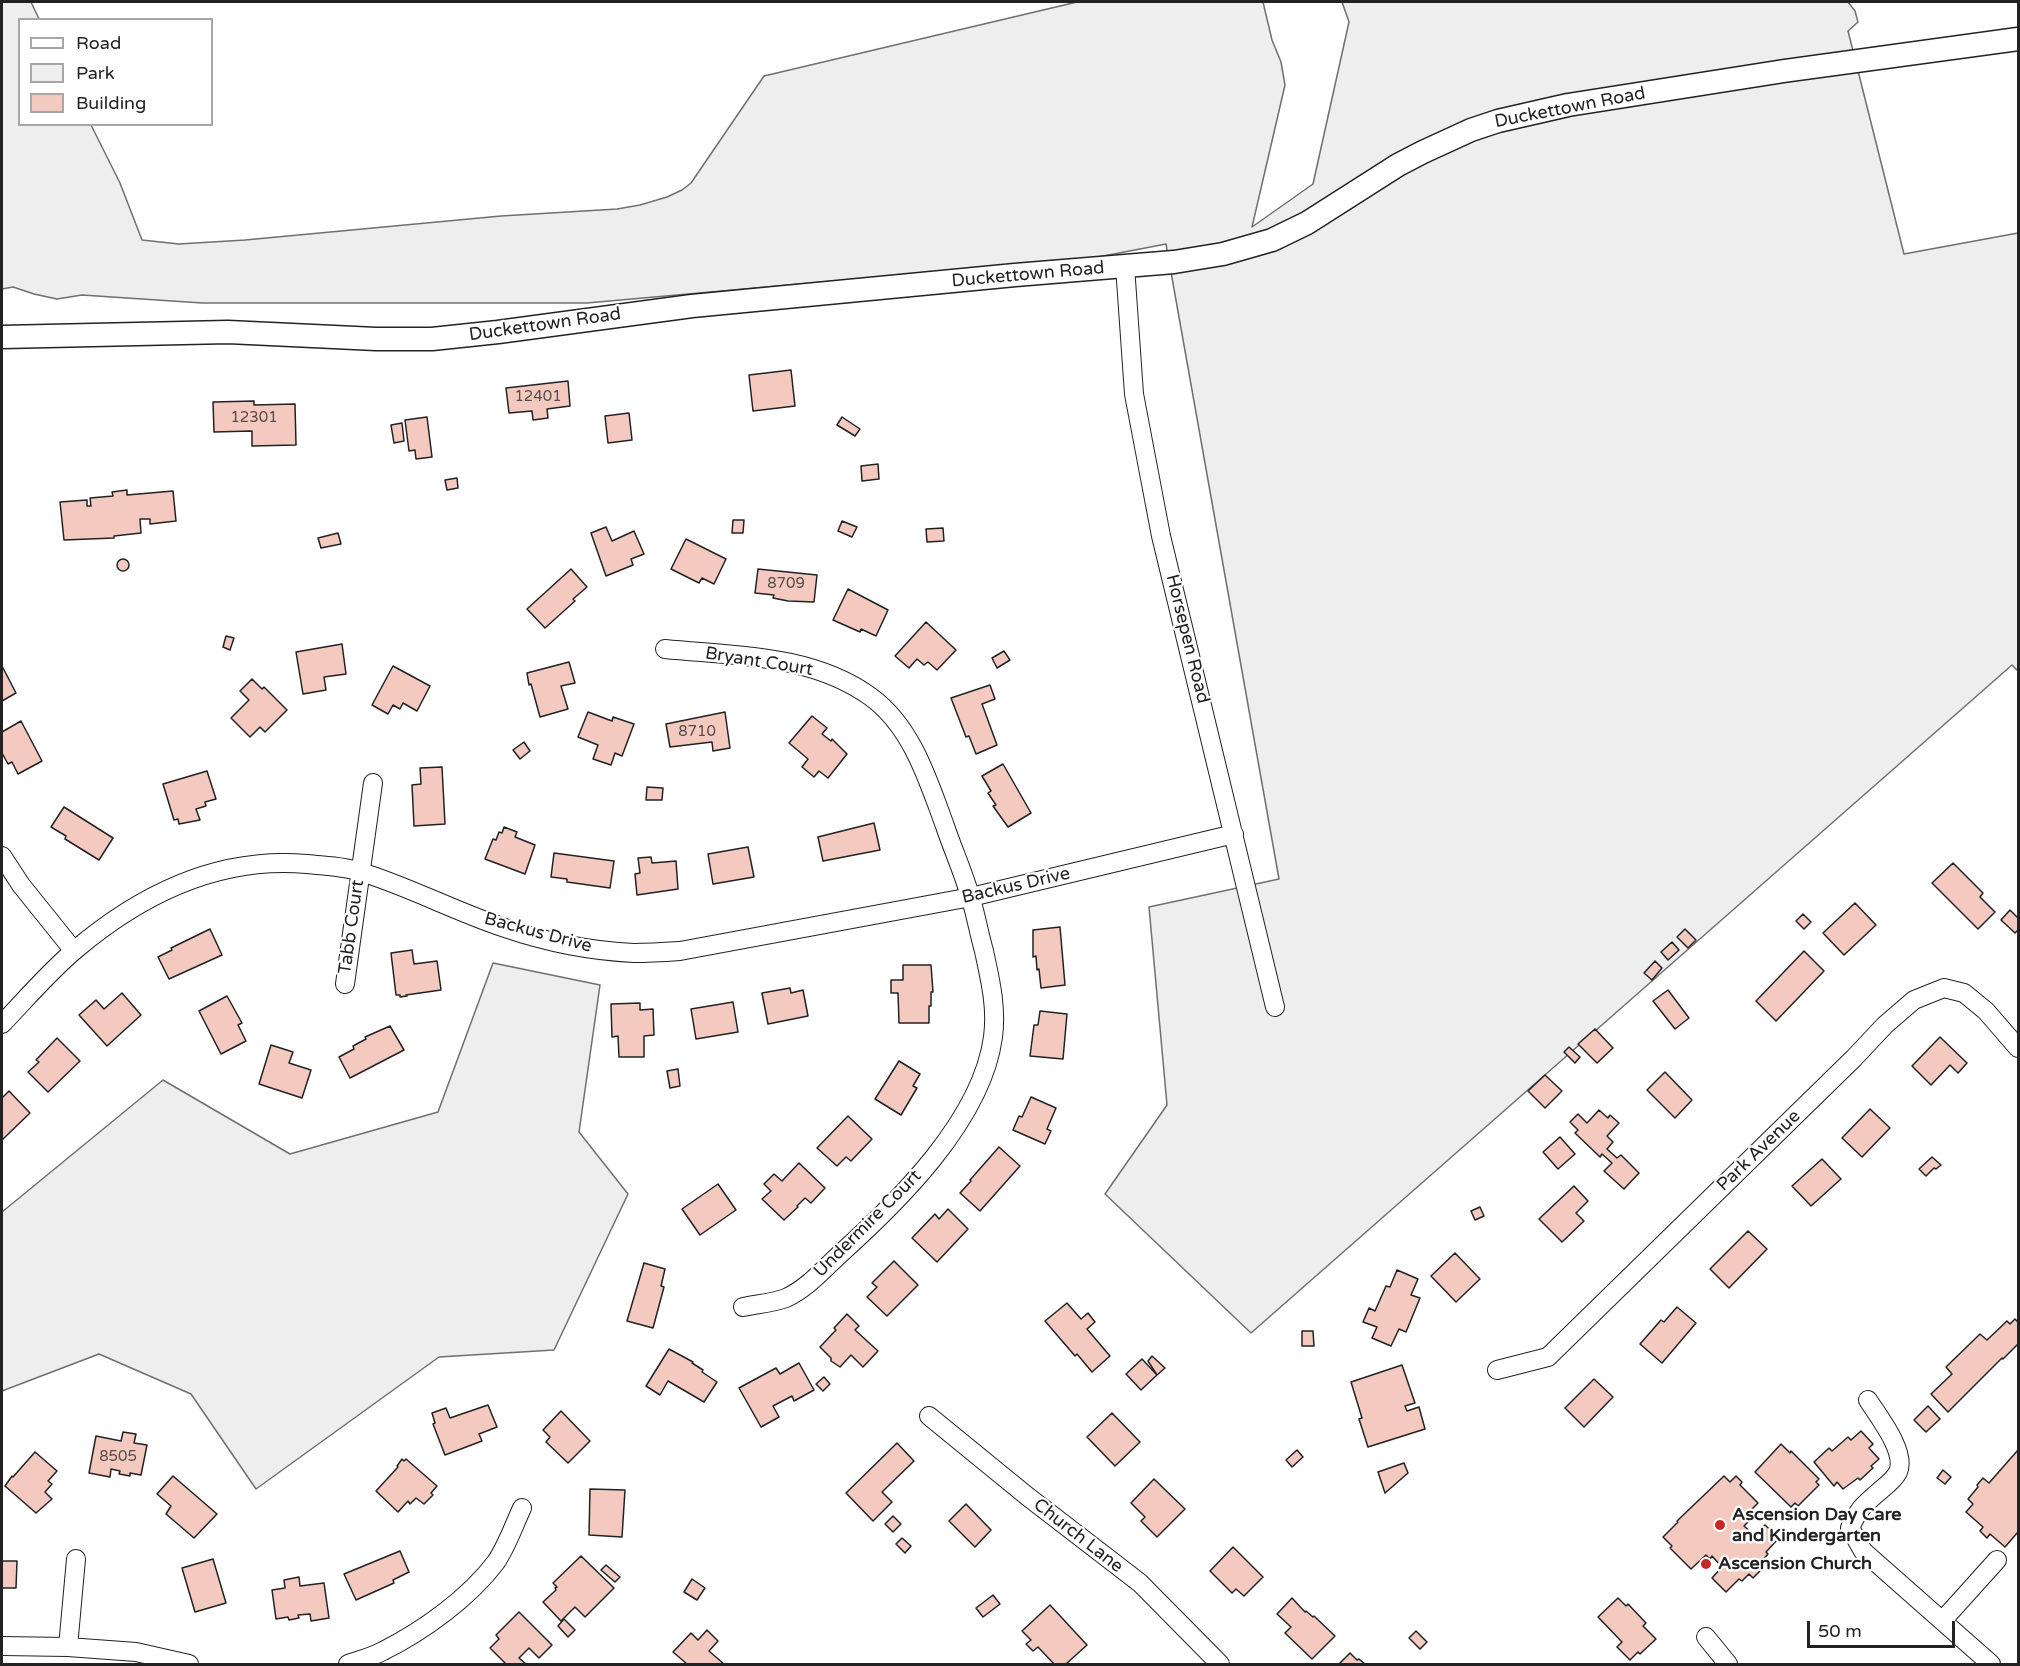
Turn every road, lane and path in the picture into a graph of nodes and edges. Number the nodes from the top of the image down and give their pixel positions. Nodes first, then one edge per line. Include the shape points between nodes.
1 (2019, 39) edge
2 (1125, 266) junction
3 (2, 338) edge
4 (665, 649) dead end
5 (373, 783) dead end
6 (1234, 834) junction
7 (2, 856) edge
8 (360, 871) junction
9 (971, 897) junction
10 (74, 951) junction
11 (345, 984) dead end
12 (1275, 1007) dead end
13 (2, 1024) edge
14 (2019, 1048) edge
15 (743, 1307) dead end
16 (1497, 1370) dead end
17 (1868, 1400) dead end
18 (929, 1416) dead end
19 (522, 1508) dead end
20 (76, 1559) dead end
21 (1997, 1560) dead end
22 (1943, 1620) junction
23 (1706, 1637) dead end
24 (2, 1646) edge
25 (68, 1647) junction
26 (189, 1665) edge
27 (348, 1665) edge
28 (1220, 1665) edge
29 (1728, 1665) edge
30 (1991, 1665) edge

1 - 2 street, Duckettown Road via 1784,70 1532,112 1471,130 1423,152 1272,240 1199,258
2 - 3 street, Duckettown Road via 692,306 432,339 228,332
2 - 6 street, Horsepen Road via 1134,394 1161,536
4 - 9 street, Bryant Court via 812,667 871,697 892,717 926,773
5 - 8 street, Tabb Court
6 - 9 street, Backus Drive
6 - 12 street, Horsepen Road
7 - 10 street
8 - 9 street, Backus Drive via 506,928 583,948 634,953 680,951
8 - 10 street, Backus Drive via 274,862 201,875 144,900
8 - 11 street, Tabb Court
9 - 15 street, Undermire Court via 994,1012 993,1037 974,1096 917,1179 859,1237 786,1298
10 - 13 street, Backus Drive
14 - 16 street, Park Avenue via 1964,993 1944,988 1914,1000 1548,1357
17 - 22 street via 1900,1460 1898,1472 1859,1508 1850,1528 1863,1551
18 - 28 street, Church Lane via 1140,1583
19 - 27 street via 497,1561 478,1582 411,1636
20 - 25 street
21 - 22 street
22 - 30 street
23 - 29 street
24 - 25 street
25 - 26 street via 136,1652

